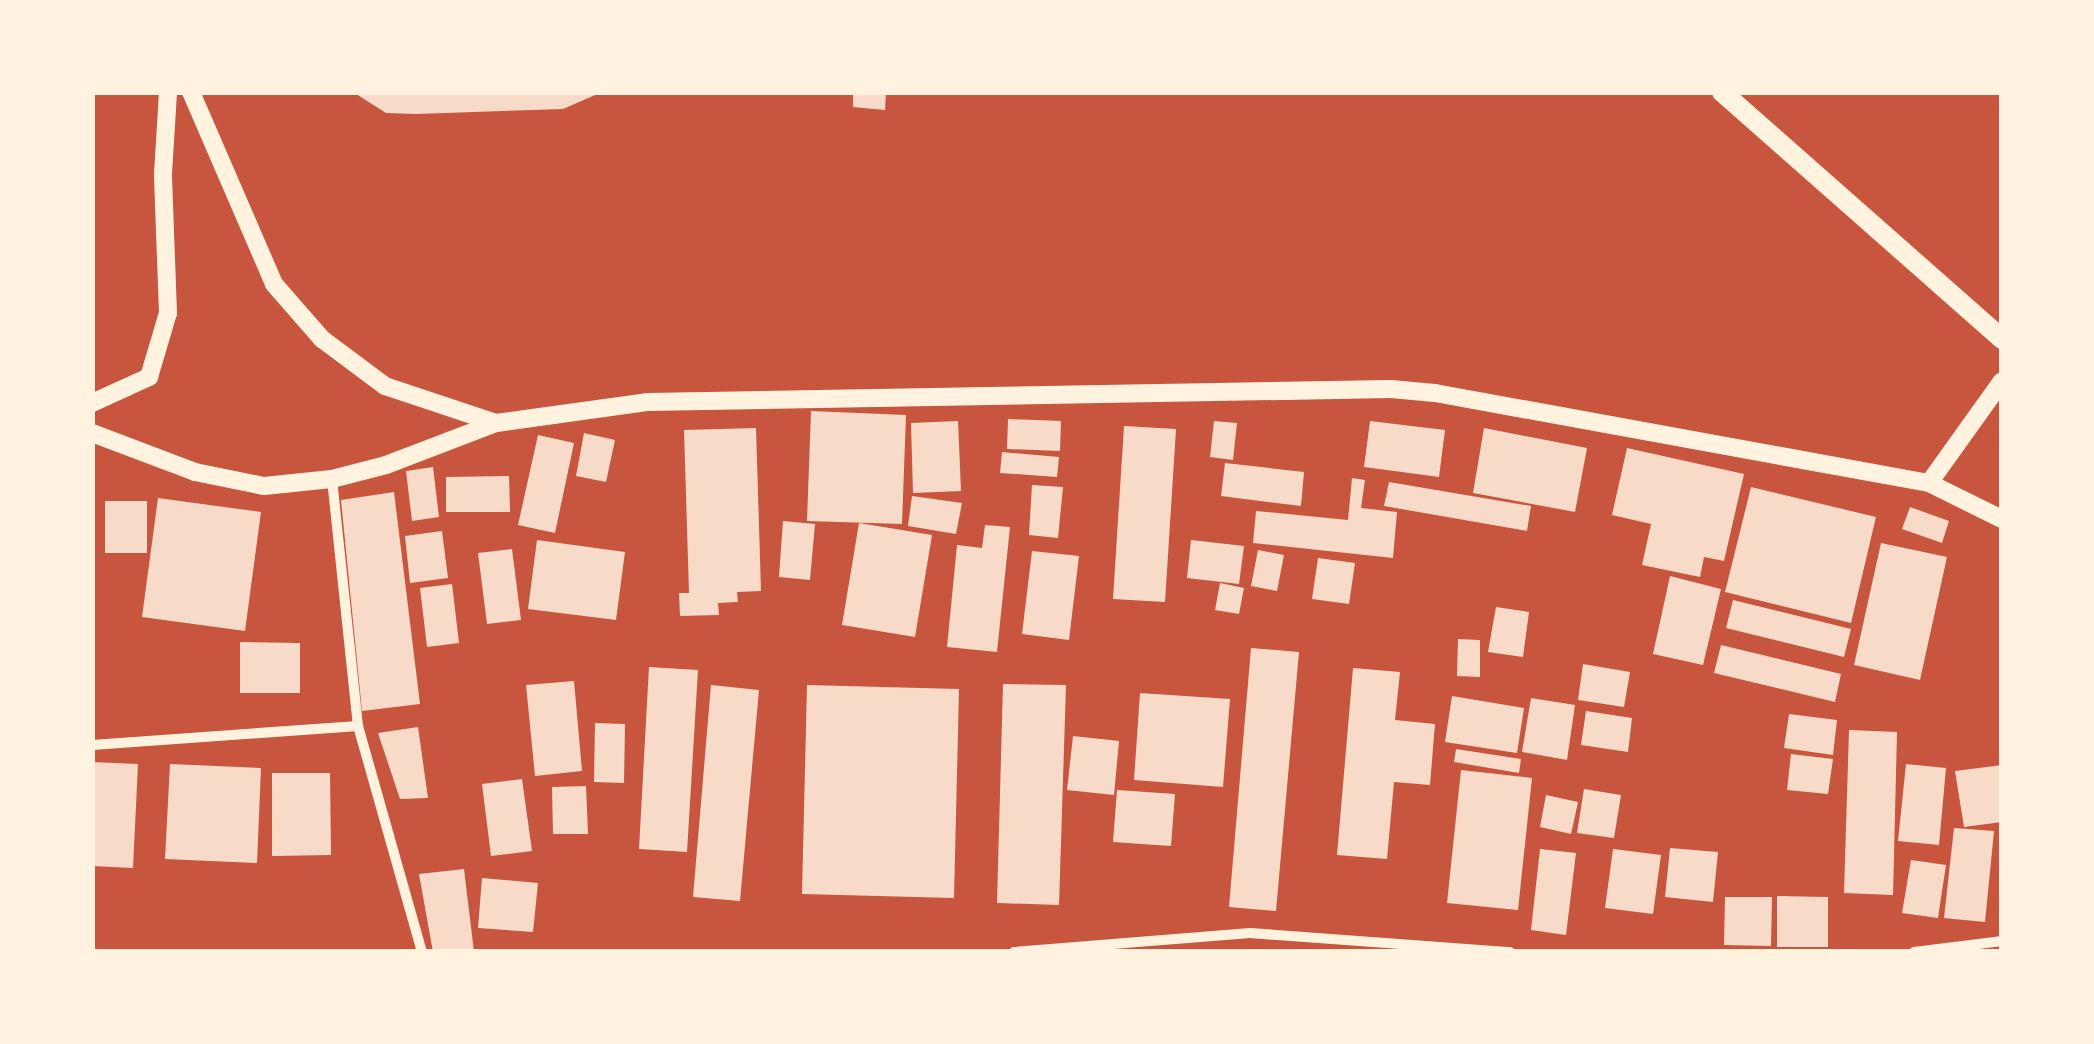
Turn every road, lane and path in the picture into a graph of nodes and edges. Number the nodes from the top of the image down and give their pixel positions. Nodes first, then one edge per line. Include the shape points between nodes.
1 (168, 92) edge
2 (192, 92) edge
3 (1722, 92) edge
4 (2002, 339) edge
5 (2002, 380) edge
6 (92, 403) edge
7 (496, 423) junction
8 (92, 432) edge
9 (332, 479) junction
10 (1928, 483) junction
11 (2002, 519) edge
12 (358, 726) junction
13 (92, 745) edge
14 (2002, 941) edge
15 (422, 952) edge
16 (1014, 952) edge
17 (1510, 952) edge
18 (1914, 952) edge

1 - 6 street via 168,313 149,377
2 - 7 street via 274,284 322,339 385,386
3 - 4 main road
5 - 10 street
7 - 9 street
7 - 10 street via 647,402 1391,390
8 - 9 street via 195,472 264,486
9 - 12 street
10 - 11 street
12 - 13 street
12 - 15 street
14 - 18 street
16 - 17 street via 1250,933

